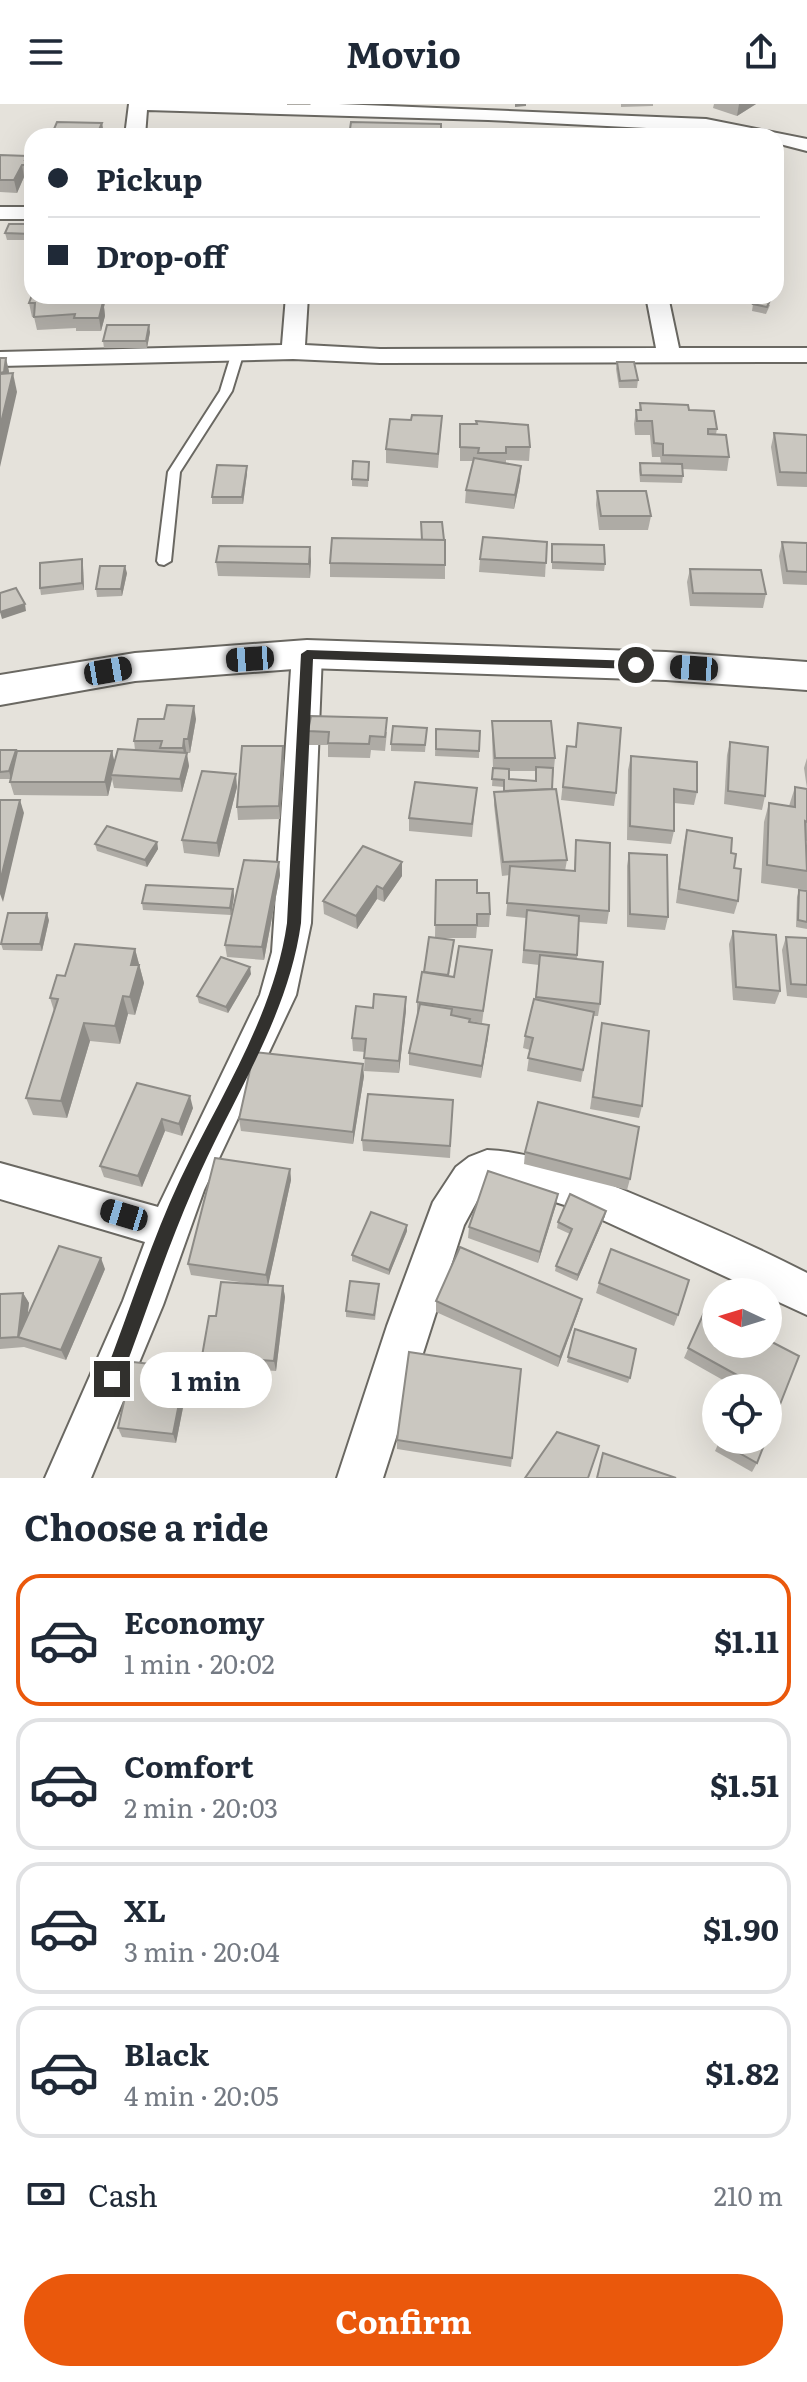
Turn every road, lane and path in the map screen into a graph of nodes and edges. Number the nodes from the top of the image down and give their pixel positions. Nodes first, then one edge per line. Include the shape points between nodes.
1 (141, 104) edge
2 (488, 109) edge
3 (601, 120) junction
4 (136, 128) edge
5 (610, 128) edge
6 (725, 128) edge
7 (784, 139) edge
8 (807, 145) edge
9 (0, 213) edge
10 (24, 213) edge
11 (296, 304) edge
12 (659, 304) edge
13 (293, 352) junction
14 (237, 355) junction
15 (669, 355) junction
16 (807, 355) edge
17 (0, 359) edge
18 (164, 561) dead end
19 (307, 654) junction
20 (807, 676) edge
21 (0, 690) edge
22 (0, 1181) edge
23 (168, 1229) junction
24 (807, 1295) edge
25 (68, 1478) edge
26 (360, 1478) edge

1 - 2 street via 303,111 319,127 349,112
1 - 4 street
2 - 3 street
3 - 5 street
3 - 6 street
7 - 8 street
9 - 10 street
11 - 13 street
12 - 15 street
13 - 14 street
13 - 15 street
14 - 17 street
14 - 18 lane via 226,391 174,472
15 - 16 street
19 - 20 main road
19 - 21 main road via 135,667
19 - 23 street via 290,952 278,995
22 - 23 street
23 - 25 street via 142,1305
24 - 26 street via 666,1226 540,1178 502,1166 487,1168 457,1197

